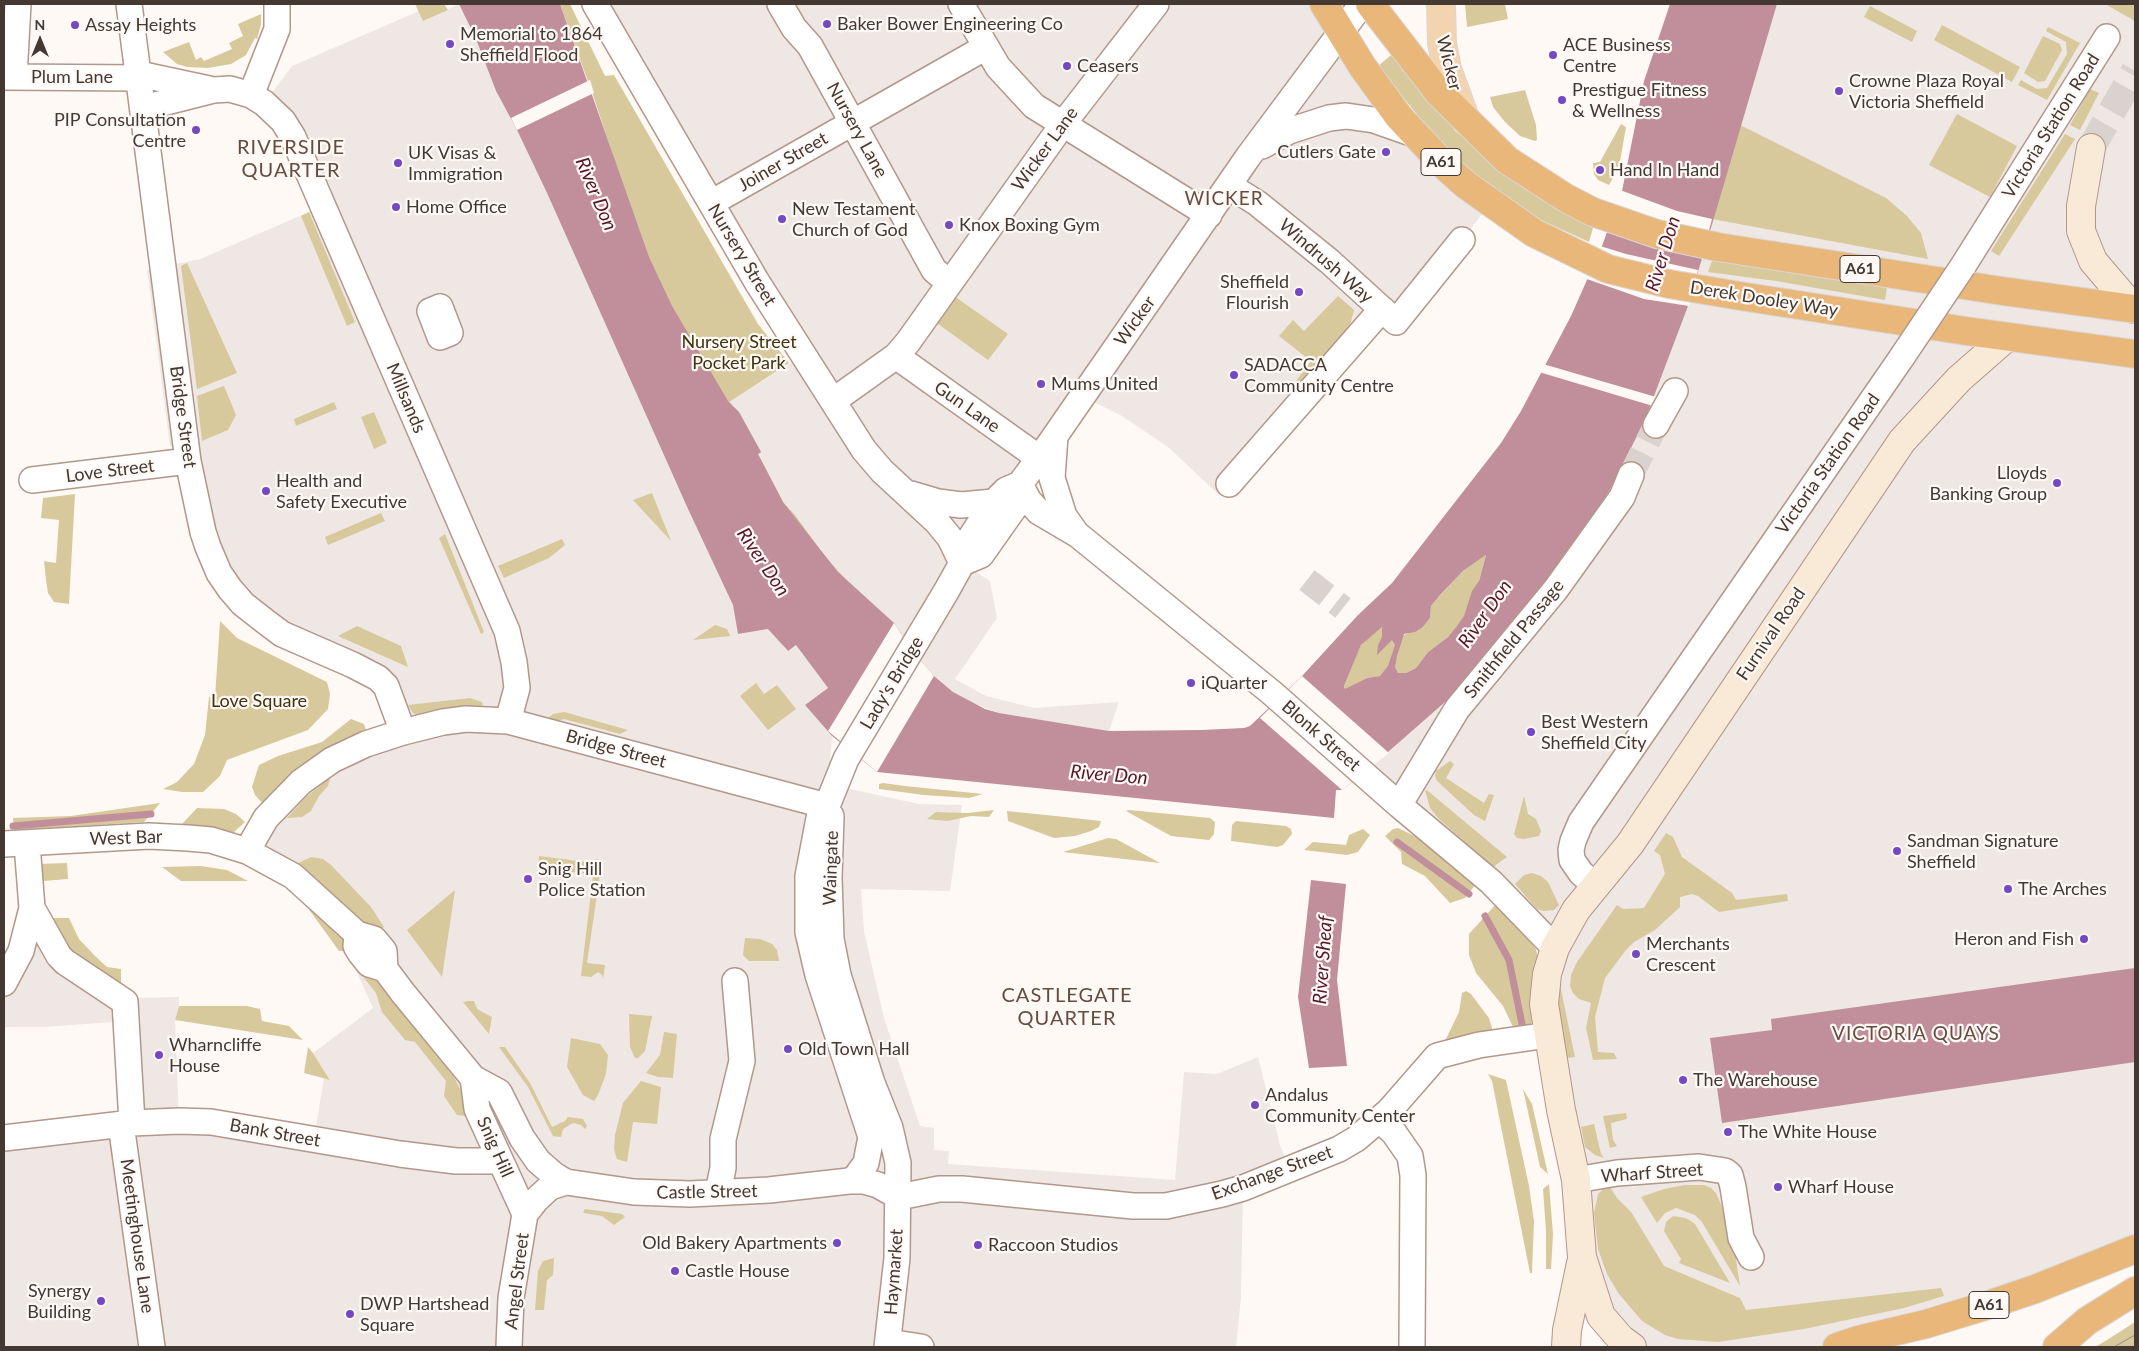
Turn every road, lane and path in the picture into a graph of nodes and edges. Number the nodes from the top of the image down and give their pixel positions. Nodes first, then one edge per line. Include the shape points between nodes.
1 (18, 4) edge
2 (129, 4) edge
3 (277, 4) edge
4 (595, 4) edge
5 (780, 4) edge
6 (960, 4) edge
7 (1154, 4) edge
8 (1324, 4) edge
9 (1362, 4) edge
10 (1370, 4) edge
11 (1440, 4) edge
12 (1342, 33) junction
13 (2107, 37) dead end
14 (986, 47) junction
15 (139, 76) junction
16 (9, 77) edge
17 (214, 90) junction
18 (251, 94) junction
19 (143, 108) junction
20 (1466, 120) junction
21 (853, 122) junction
22 (1063, 124) junction
23 (1414, 134) junction
24 (2091, 148) tunnel mouth
25 (1248, 157) junction
26 (1230, 186) junction
27 (711, 203) junction
28 (1209, 215) junction
29 (1462, 240) dead end
30 (948, 282) junction
31 (2134, 309) edge
32 (1389, 316) junction
33 (2007, 337) junction
34 (2135, 354) edge
35 (896, 356) junction
36 (1675, 391) dead end
37 (833, 402) junction
38 (1656, 425) tunnel mouth
39 (1055, 436) junction
40 (1039, 458) junction
41 (188, 461) junction
42 (1630, 475) tunnel mouth
43 (32, 480) dead end
44 (1020, 484) junction
45 (1229, 484) dead end
46 (909, 493) junction
47 (994, 502) junction
48 (1078, 535) junction
49 (962, 563) junction
50 (508, 721) junction
51 (403, 732) junction
52 (1399, 805) junction
53 (827, 806) junction
54 (15, 844) edge
55 (247, 851) junction
56 (1596, 886) junction
57 (32, 908) junction
58 (1555, 948) junction
59 (735, 981) dead end
60 (4, 982) edge
61 (1548, 1035) junction
62 (473, 1078) junction
63 (512, 1117) junction
64 (1380, 1120) junction
65 (127, 1124) junction
66 (4, 1138) edge
67 (500, 1161) junction
68 (848, 1180) junction
69 (1576, 1180) junction
70 (566, 1182) junction
71 (718, 1192) junction
72 (899, 1197) junction
73 (525, 1214) junction
74 (2135, 1249) edge
75 (1582, 1257) junction
76 (1751, 1257) dead end
77 (2135, 1291) edge
78 (888, 1345) edge
79 (152, 1347) edge
80 (509, 1347) edge
81 (921, 1347) edge
82 (1412, 1347) edge
83 (1566, 1347) edge
84 (1632, 1347) edge
85 (1837, 1347) edge
86 (2057, 1347) edge

1 - 16 street
2 - 15 street, Bridge Street
3 - 18 street via 277,29
4 - 27 street, Nursery Street
5 - 21 street, Nursery Lane via 794,28 810,46
6 - 14 street
7 - 22 street, Wicker Lane
8 - 12 highway, Derek Dooley Way / A61
9 - 12 street, Wicker
10 - 20 highway, A61 via 1439,94
11 - 20 main road, Wicker via 1440,28 1447,69
12 - 23 highway, Derek Dooley Way / A61 via 1370,78
12 - 25 street, Wicker
13 - 56 street, Victoria Station Road, bridge via 1902,357 1581,822 1573,841 1572,860
14 - 21 street, Joiner Street
14 - 22 street via 998,67 1034,106
15 - 16 street, Plum Lane
15 - 17 street, Millsands
15 - 19 street, Bridge Street
17 - 18 street, Millsands via 230,89
17 - 19 street, Millsands
18 - 50 street, Millsands via 283,120 304,158 507,631 517,688
19 - 41 street, Bridge Street
20 - 31 highway, A61 via 1507,160 1566,198 1593,212 1657,234 1718,247
21 - 27 street, Joiner Street
21 - 30 street, Nursery Lane via 934,270
22 - 28 street
22 - 30 street, Wicker Lane
23 - 25 street, Wicker via 1361,116 1329,118 1288,131
23 - 33 highway, Derek Dooley Way / A61 via 1466,185 1534,233 1616,271 1703,290
24 - 31 street via 2081,206 2081,231 2093,261
25 - 26 street, Wicker
26 - 28 street, Wicker
26 - 32 street, Windrush Way via 1257,203 1328,261
27 - 37 street, Nursery Street
28 - 39 street, Wicker
29 - 32 street
30 - 35 street, Wicker Lane
32 - 45 street
33 - 34 highway, Derek Dooley Way / A61
33 - 56 street, Furnival Road via 1959,380 1902,441 1630,844
35 - 37 street, Wicker Lane
35 - 40 street, Gun Lane
36 - 38 street
37 - 46 street, Nursery Street via 864,450 882,471
39 - 40 street, Wicker
39 - 48 street, Blonk Street via 1051,465 1053,483 1064,516
40 - 44 street, Wicker
41 - 43 street, Love Street
41 - 51 street, Bridge Street via 202,532 218,573 230,589 282,634 378,678 386,686
42 - 52 street, Smithfield Passage via 1622,497 1556,589 1457,709
44 - 47 street, Wicker via 1006,490
44 - 48 street, Blonk Street via 1028,501 1039,512
44 - 49 street, Wicker via 1019,501 981,555
46 - 47 street, Nursery Street via 961,505
46 - 49 street, Nursery Street via 950,538
47 - 49 street, Wicker via 969,540
48 - 52 street, Blonk Street via 1279,699
49 - 53 street, Lady's Bridge via 846,759
50 - 51 street, Bridge Street via 466,719
50 - 53 street, Bridge Street
51 - 55 street, Bridge Street via 332,760 301,782 266,818
52 - 58 street, Blonk Street via 1491,882
53 - 68 street, Waingate via 820,813 816,831 808,876 807,918 813,957 871,1137 866,1163 856,1176
53 - 72 street, Waingate via 833,820 829,878 831,939 838,975 869,1075 896,1146
54 - 55 street, West Bar via 167,837 211,840
54 - 57 street
55 - 62 street, Snig Hill via 304,884 357,934 374,939 384,951 385,969
56 - 58 street, Furnival Road via 1576,910
57 - 60 street via 21,951
57 - 65 street, Meetinghouse Lane via 65,962 125,1002
58 - 61 street via 1547,974 1544,1004
59 - 71 street via 742,1061 723,1139 724,1168
61 - 64 street, Exchange Street via 1479,1045 1437,1056
61 - 69 street
62 - 63 street, Snig Hill via 499,1092
62 - 67 street, Snig Hill via 478,1109
63 - 67 street via 509,1139
63 - 70 street, Snig Hill via 538,1161
64 - 72 street, Exchange Street via 1339,1149 1243,1188 1177,1205 1133,1206 962,1189 939,1189
64 - 82 street via 1410,1156 1413,1175
65 - 66 street, Bank Street
65 - 67 street, Bank Street via 178,1120 211,1122 400,1154 456,1161
65 - 79 street, Meetinghouse Lane
67 - 73 street, Snig Hill
68 - 71 street, Castle Street via 801,1188
68 - 72 street, Castle Street via 878,1185
69 - 75 street
69 - 76 street, Wharf Street via 1617,1173 1699,1167 1725,1171 1730,1175 1733,1187 1740,1238
70 - 71 street, Castle Street via 666,1194
70 - 73 street via 550,1187
72 - 78 street, Haymarket via 895,1294
73 - 80 street, Angel Street via 511,1298
74 - 85 highway, A61 via 1985,1306
75 - 83 street
75 - 84 street via 1601,1316
77 - 86 highway via 2087,1321
78 - 81 street

